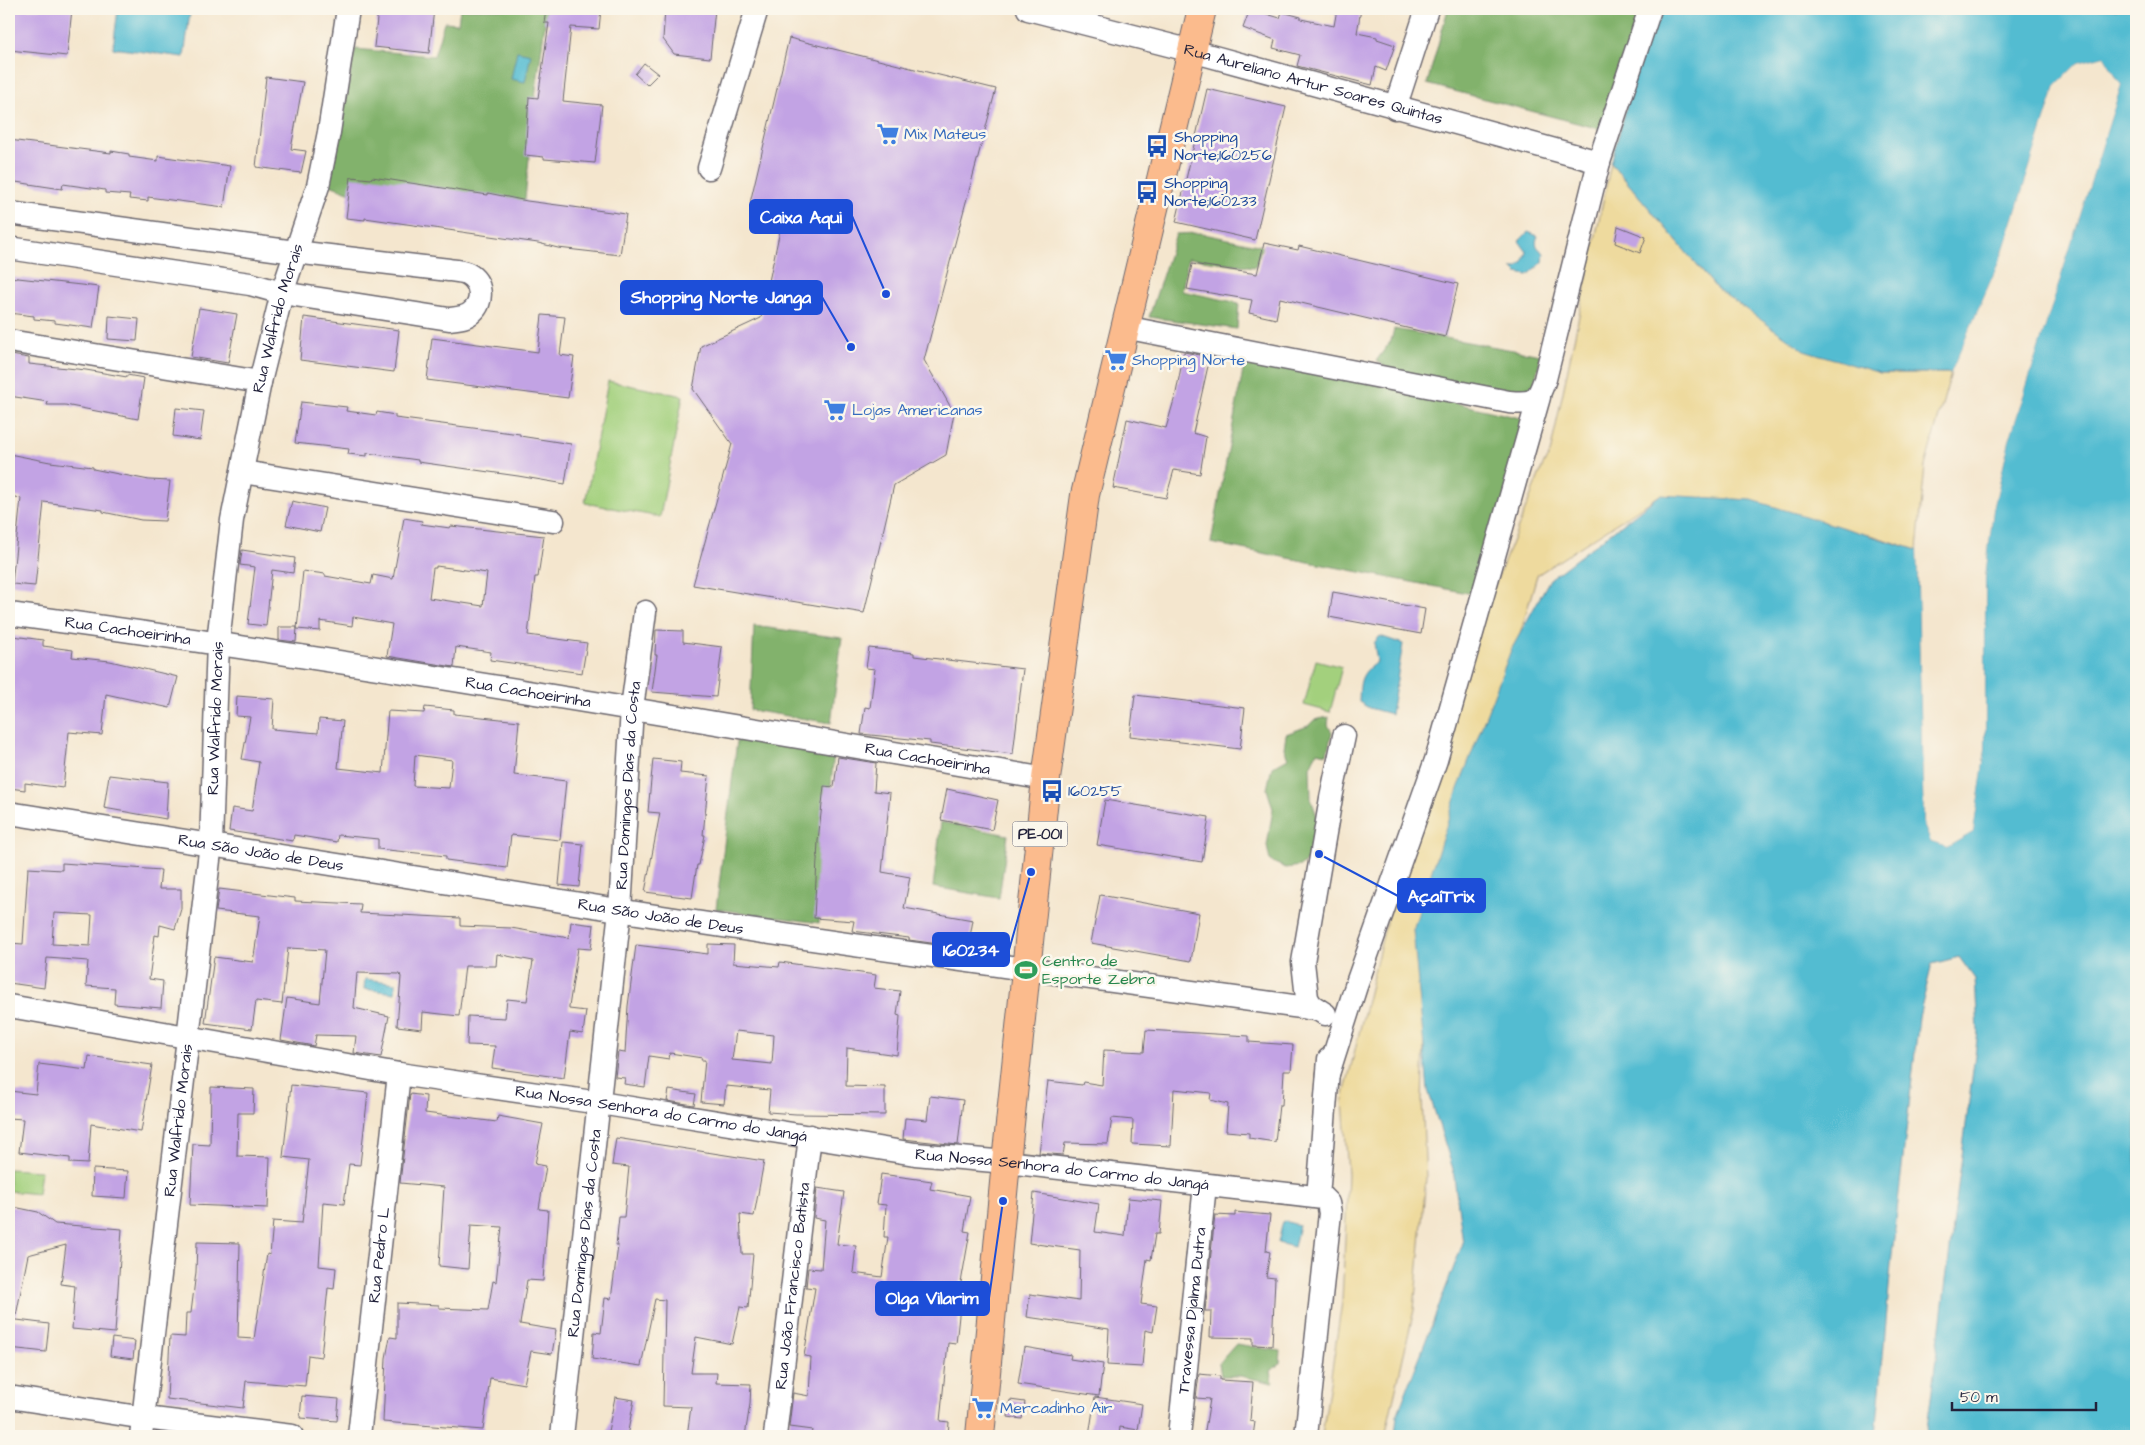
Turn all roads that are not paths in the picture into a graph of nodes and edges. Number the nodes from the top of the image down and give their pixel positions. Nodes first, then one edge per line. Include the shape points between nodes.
1 (348, 9) edge
2 (757, 9) edge
3 (1028, 9) edge
4 (1202, 9) edge
5 (1427, 9) edge
6 (1650, 9) edge
7 (1192, 51) junction
8 (1395, 108) junction
9 (1599, 162) junction
10 (709, 168) dead end
11 (9, 213) edge
12 (9, 248) edge
13 (295, 252) junction
14 (282, 293) junction
15 (1124, 328) junction
16 (9, 341) edge
17 (260, 382) junction
18 (1539, 397) junction
19 (242, 472) junction
20 (553, 521) dead end
21 (645, 612) dead end
22 (9, 614) edge
23 (218, 642) junction
24 (632, 708) junction
25 (1344, 736) dead end
26 (1046, 779) junction
27 (9, 813) edge
28 (212, 843) junction
29 (620, 910) junction
30 (1026, 970) junction
31 (9, 1006) edge
32 (1315, 1009) junction
33 (189, 1038) junction
34 (399, 1074) junction
35 (1328, 1074) junction
36 (600, 1103) junction
37 (810, 1136) junction
38 (1006, 1162) junction
39 (1205, 1185) junction
40 (1318, 1197) junction
41 (9, 1397) edge
42 (143, 1427) edge
43 (292, 1436) edge
44 (359, 1436) edge
45 (562, 1436) edge
46 (776, 1436) edge
47 (980, 1436) edge
48 (1179, 1436) edge
49 (1306, 1436) edge

1 - 13 street, Rua Walfrido Morais via 318,186
2 - 10 street
3 - 7 street, Rua Aureliano Artur Soares Quintas
4 - 7 main road, PE-001
5 - 8 street
6 - 9 street
7 - 8 street, Rua Aureliano Artur Soares Quintas
7 - 15 main road, PE-001
8 - 9 street, Rua Aureliano Artur Soares Quintas
9 - 18 street
11 - 13 street
12 - 14 street via 250,284
13 - 14 street, Rua Walfrido Morais
13 - 14 street via 468,274 480,287 480,296 472,312 463,318 449,319
14 - 17 street, Rua Walfrido Morais
15 - 18 street via 1509,402 1528,403
15 - 26 main road, PE-001 via 1085,495
16 - 17 street
17 - 19 street, Rua Walfrido Morais
18 - 35 street via 1436,760
19 - 20 street
19 - 23 street, Rua Walfrido Morais via 232,520
21 - 24 street, Rua Domingos Dias da Costa
22 - 23 street, Rua Cachoeirinha
23 - 24 street, Rua Cachoeirinha
23 - 28 street, Rua Walfrido Morais
24 - 26 street, Rua Cachoeirinha
24 - 29 street, Rua Domingos Dias da Costa
25 - 32 street via 1303,962 1307,998
26 - 30 main road, PE-001
27 - 28 street, Rua São João de Deus
28 - 29 street, Rua São João de Deus
28 - 33 street, Rua Walfrido Morais
29 - 30 street, Rua São João de Deus
29 - 36 street, Rua Domingos Dias da Costa
30 - 32 street, Rua São João de Deus
30 - 38 main road, PE-001
31 - 33 street, Rua Nossa Senhora do Carmo do Jangá
32 - 35 street via 1330,1019
33 - 34 street, Rua Nossa Senhora do Carmo do Jangá
33 - 42 street, Rua Walfrido Morais
34 - 36 street, Rua Nossa Senhora do Carmo do Jangá
34 - 44 street, Rua Pedro L
35 - 40 street
36 - 37 street, Rua Nossa Senhora do Carmo do Jangá
36 - 45 street, Rua Domingos Dias da Costa
37 - 38 street, Rua Nossa Senhora do Carmo do Jangá via 914,1154
37 - 46 street, Rua João Francisco Batista
38 - 39 street, Rua Nossa Senhora do Carmo do Jangá
38 - 47 main road, PE-001
39 - 40 street, Rua Nossa Senhora do Carmo do Jangá
39 - 48 street, Travessa Djalma Dutra
40 - 49 street via 1328,1204 1330,1213
41 - 42 street
42 - 43 street

